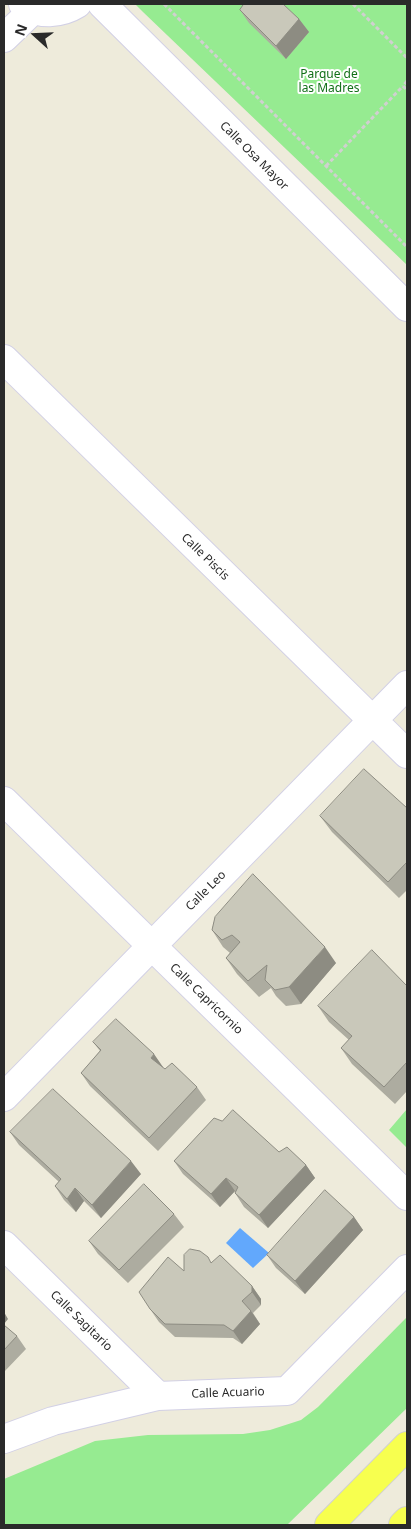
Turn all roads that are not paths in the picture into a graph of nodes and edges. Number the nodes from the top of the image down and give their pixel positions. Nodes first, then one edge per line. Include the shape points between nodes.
1 (77, 4) edge
2 (102, 4) edge
3 (28, 7) edge
4 (4, 38) edge
5 (407, 307) edge
6 (4, 358) edge
7 (407, 685) edge
8 (372, 721) junction
9 (407, 754) edge
10 (4, 802) edge
11 (151, 946) junction
12 (4, 1097) edge
13 (407, 1196) edge
14 (4, 1245) edge
15 (407, 1269) edge
16 (158, 1396) junction
17 (4, 1439) edge
18 (407, 1446) edge
19 (407, 1521) edge
20 (329, 1525) edge
21 (403, 1525) edge

1 - 3 street via 65,12
2 - 5 street, Calle Osa Mayor
3 - 4 street
6 - 8 street, Calle Piscis
7 - 8 street, Calle Leo
8 - 9 street, Calle Piscis
8 - 11 street, Calle Leo
10 - 11 street, Calle Capricornio
11 - 12 street, Calle Leo
11 - 13 street, Calle Capricornio
14 - 16 street, Calle Sagitario
15 - 16 street, Calle Acuario via 287,1391
16 - 17 street, Calle Acuario via 53,1421
18 - 20 main road
19 - 21 main road

